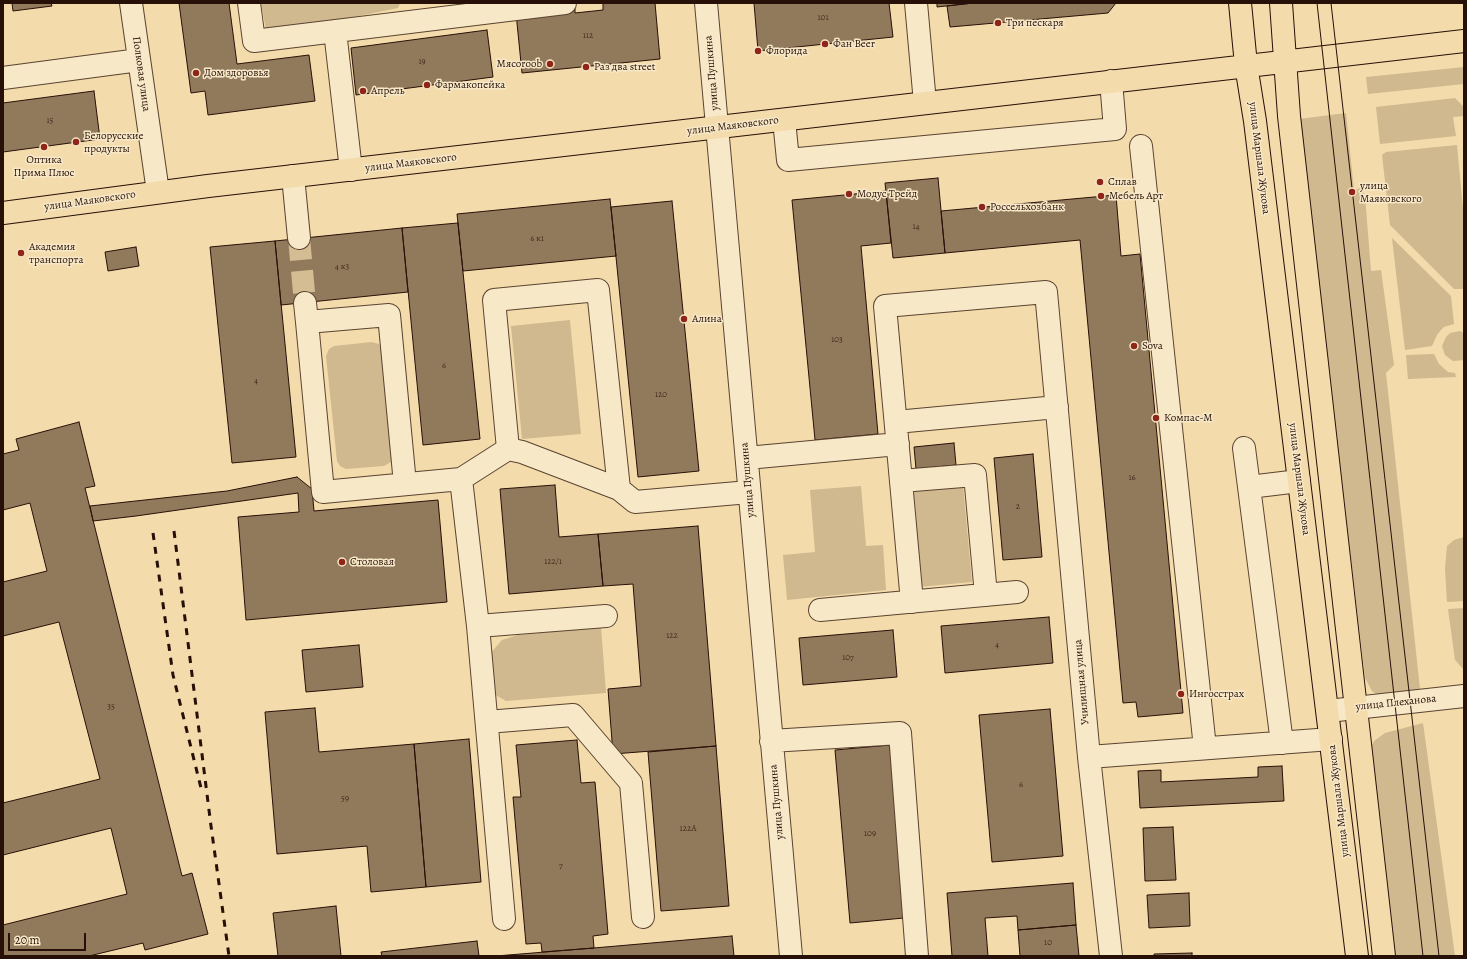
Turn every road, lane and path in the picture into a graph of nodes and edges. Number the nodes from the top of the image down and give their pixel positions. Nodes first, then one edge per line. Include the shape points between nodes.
1 (131, 3) edge
2 (249, 3) edge
3 (565, 3) edge
4 (706, 3) edge
5 (916, 3) edge
6 (1240, 3) edge
7 (1281, 3) edge
8 (335, 31) junction
9 (1464, 41) edge
10 (139, 60) junction
11 (1285, 60) junction
12 (1246, 65) junction
13 (3, 78) edge
14 (1111, 81) junction
15 (925, 103) junction
16 (784, 120) junction
17 (717, 128) junction
18 (1141, 146) dead end
19 (351, 170) junction
20 (293, 176) junction
21 (158, 192) junction
22 (3, 213) edge
23 (299, 238) tunnel mouth
24 (1057, 407) junction
25 (896, 422) junction
26 (898, 444) junction
27 (1244, 448) dead end
28 (508, 449) junction
29 (747, 458) junction
30 (461, 479) junction
31 (901, 481) junction
32 (1299, 481) junction
33 (405, 484) junction
34 (1249, 487) junction
35 (619, 489) junction
36 (749, 492) junction
37 (1017, 592) dead end
38 (986, 595) junction
39 (912, 602) junction
40 (820, 610) dead end
41 (606, 616) dead end
42 (478, 626) junction
43 (1464, 696) edge
44 (1356, 708) junction
45 (1328, 711) junction
46 (487, 722) junction
47 (1331, 739) junction
48 (771, 741) junction
49 (1282, 742) junction
50 (1205, 748) junction
51 (1089, 757) junction
52 (643, 917) dead end
53 (504, 919) dead end
54 (791, 956) edge
55 (917, 956) edge
56 (1111, 956) edge
57 (1357, 956) edge
58 (1384, 956) edge

1 - 10 street, Полковая улица
2 - 8 street via 254,41
3 - 8 street
4 - 17 street, улица Пушкина
5 - 15 street
6 - 12 main road, улица Маршала Жукова
7 - 11 main road
8 - 19 street
9 - 11 main road, улица Маяковского
10 - 13 street
10 - 21 street, Полковая улица
11 - 12 main road, улица Маяковского
11 - 44 main road via 1290,124
12 - 14 main road, улица Маяковского
12 - 32 main road, улица Маршала Жукова
14 - 15 main road, улица Маяковского
14 - 16 street via 1115,129 788,160
15 - 16 main road, улица Маяковского
16 - 17 main road, улица Маяковского
17 - 19 main road, улица Маяковского
17 - 29 street, улица Пушкина
18 - 50 street
19 - 20 main road, улица Маяковского
20 - 21 main road, улица Маяковского
20 - 23 street
21 - 22 main road, улица Маяковского
24 - 25 street
24 - 25 street, Училищная улица via 1046,292 885,306
24 - 51 street, Училищная улица
25 - 26 street
26 - 29 street
26 - 31 street
27 - 34 street
28 - 30 street
28 - 35 street
28 - 35 street via 494,300 598,290
29 - 36 street, улица Пушкина
30 - 33 street
30 - 42 street
31 - 38 street via 975,475
31 - 39 street
32 - 34 street
32 - 45 main road, улица Маршала Жукова
33 - 33 street via 323,492 306,313 389,315
34 - 49 street
35 - 36 street via 635,502
36 - 48 street, улица Пушкина
37 - 38 street
38 - 39 street
39 - 40 street
41 - 42 street
42 - 46 street
43 - 44 street, улица Плеханова
44 - 45 street, улица Плеханова
44 - 58 main road
45 - 47 main road, улица Маршала Жукова
46 - 52 street via 573,715 632,783
46 - 53 street
47 - 49 street
47 - 57 main road, улица Маршала Жукова
48 - 54 street, улица Пушкина
48 - 55 street via 900,733
49 - 50 street
50 - 51 street
51 - 56 street, Училищная улица

